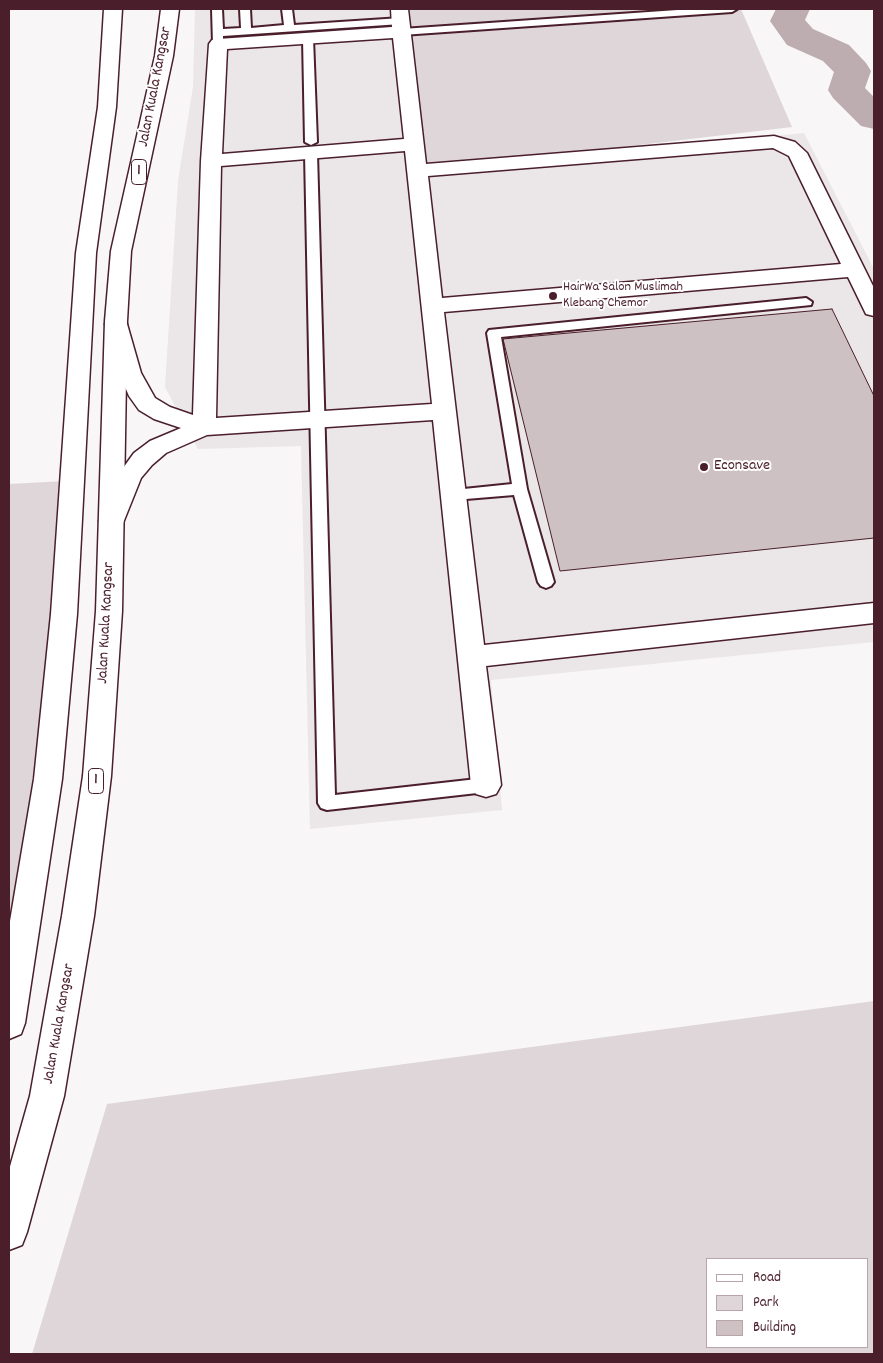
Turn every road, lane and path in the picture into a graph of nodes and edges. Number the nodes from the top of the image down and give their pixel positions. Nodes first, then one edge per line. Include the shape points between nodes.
1 (112, 9) edge
2 (170, 9) edge
3 (216, 9) edge
4 (245, 9) edge
5 (287, 9) edge
6 (732, 9) edge
7 (394, 19) edge
8 (289, 28) junction
9 (246, 31) junction
10 (217, 38) junction
11 (308, 38) junction
12 (414, 139) junction
13 (311, 148) junction
14 (211, 155) junction
15 (418, 171) junction
16 (854, 270) junction
17 (806, 302) dead end
18 (433, 306) junction
19 (874, 309) edge
20 (116, 322) junction
21 (444, 411) junction
22 (318, 420) junction
23 (204, 427) junction
24 (520, 489) junction
25 (454, 495) junction
26 (112, 522) junction
27 (546, 582) dead end
28 (874, 613) edge
29 (472, 657) junction
30 (486, 785) joint
31 (9, 1023) edge
32 (9, 1232) edge

1 - 31 main road via 107,107 86,253 71,525 53,730
2 - 20 main road, Jalan Kuala Kangsar / 1 via 164,56 121,251
3 - 10 lane
4 - 9 lane
5 - 8 lane
6 - 7 lane
7 - 8 lane
7 - 11 main road
7 - 12 main road
8 - 9 lane
9 - 10 lane
10 - 11 main road
10 - 14 main road
11 - 13 lane
12 - 13 main road
12 - 15 main road
13 - 14 main road
13 - 22 lane
14 - 23 main road
15 - 16 main road via 774,142 797,153
15 - 18 main road
16 - 18 main road
16 - 19 main road
17 - 24 lane via 494,333
18 - 21 main road
20 - 23 main road via 130,372 147,404 162,413
20 - 26 main road, Jalan Kuala Kangsar / 1
21 - 22 main road
21 - 25 main road
22 - 23 main road
22 - 30 lane via 327,803
23 - 26 main road via 158,447 143,459 130,476
24 - 25 lane
24 - 27 lane
25 - 29 main road
26 - 32 main road, Jalan Kuala Kangsar / 1 via 97,776 78,916 47,1096
28 - 29 main road
29 - 30 main road

